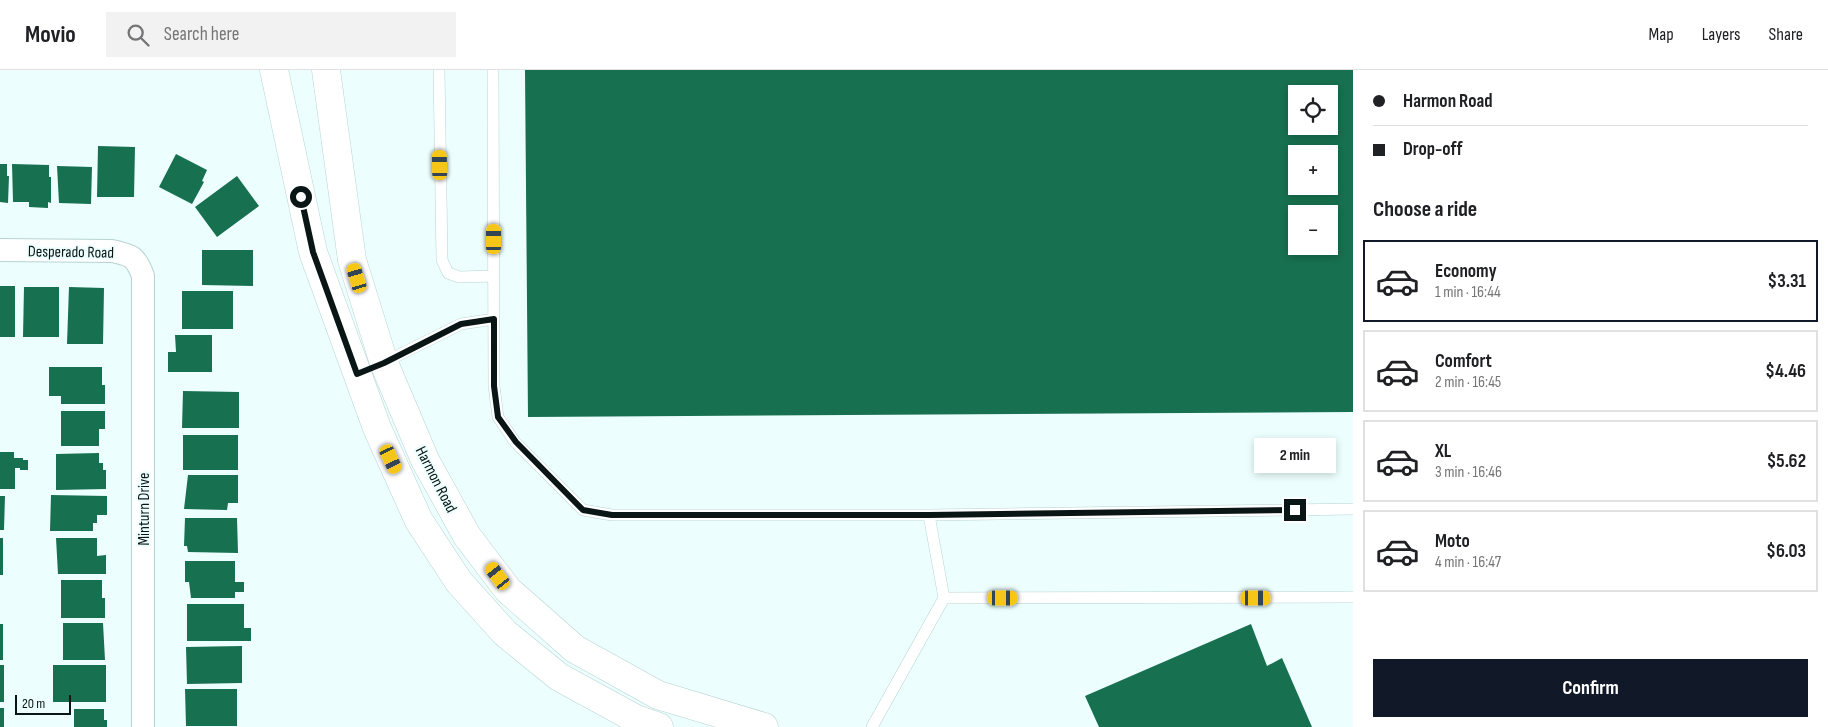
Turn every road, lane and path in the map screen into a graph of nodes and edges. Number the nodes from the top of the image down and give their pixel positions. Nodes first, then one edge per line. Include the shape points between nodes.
1 (274, 70) edge
2 (326, 70) edge
3 (438, 70) edge
4 (493, 70) edge
5 (0, 250) edge
6 (494, 276) junction
7 (143, 292) joint
8 (494, 319) junction
9 (370, 368) junction
10 (1353, 509) edge
11 (929, 515) junction
12 (1353, 597) edge
13 (944, 598) junction
14 (143, 727) edge
15 (660, 727) edge
16 (764, 727) edge
17 (872, 727) edge

1 - 9 street, Harmon Road via 313,252
2 - 9 street, Harmon Road
3 - 6 lane via 442,260 448,273 459,277
4 - 6 lane
5 - 7 street, Desperado Road via 129,254 138,262 143,276
6 - 8 lane
7 - 14 street, Minturn Drive
8 - 9 lane via 461,324
8 - 11 lane via 494,386 498,417 516,442 583,510 612,515
9 - 15 street, Harmon Road via 377,428 419,521 458,582 504,633 559,677 636,719
9 - 16 street, Harmon Road via 462,527 508,590 575,649 658,695
10 - 11 lane
11 - 13 lane
12 - 13 lane
13 - 17 lane

